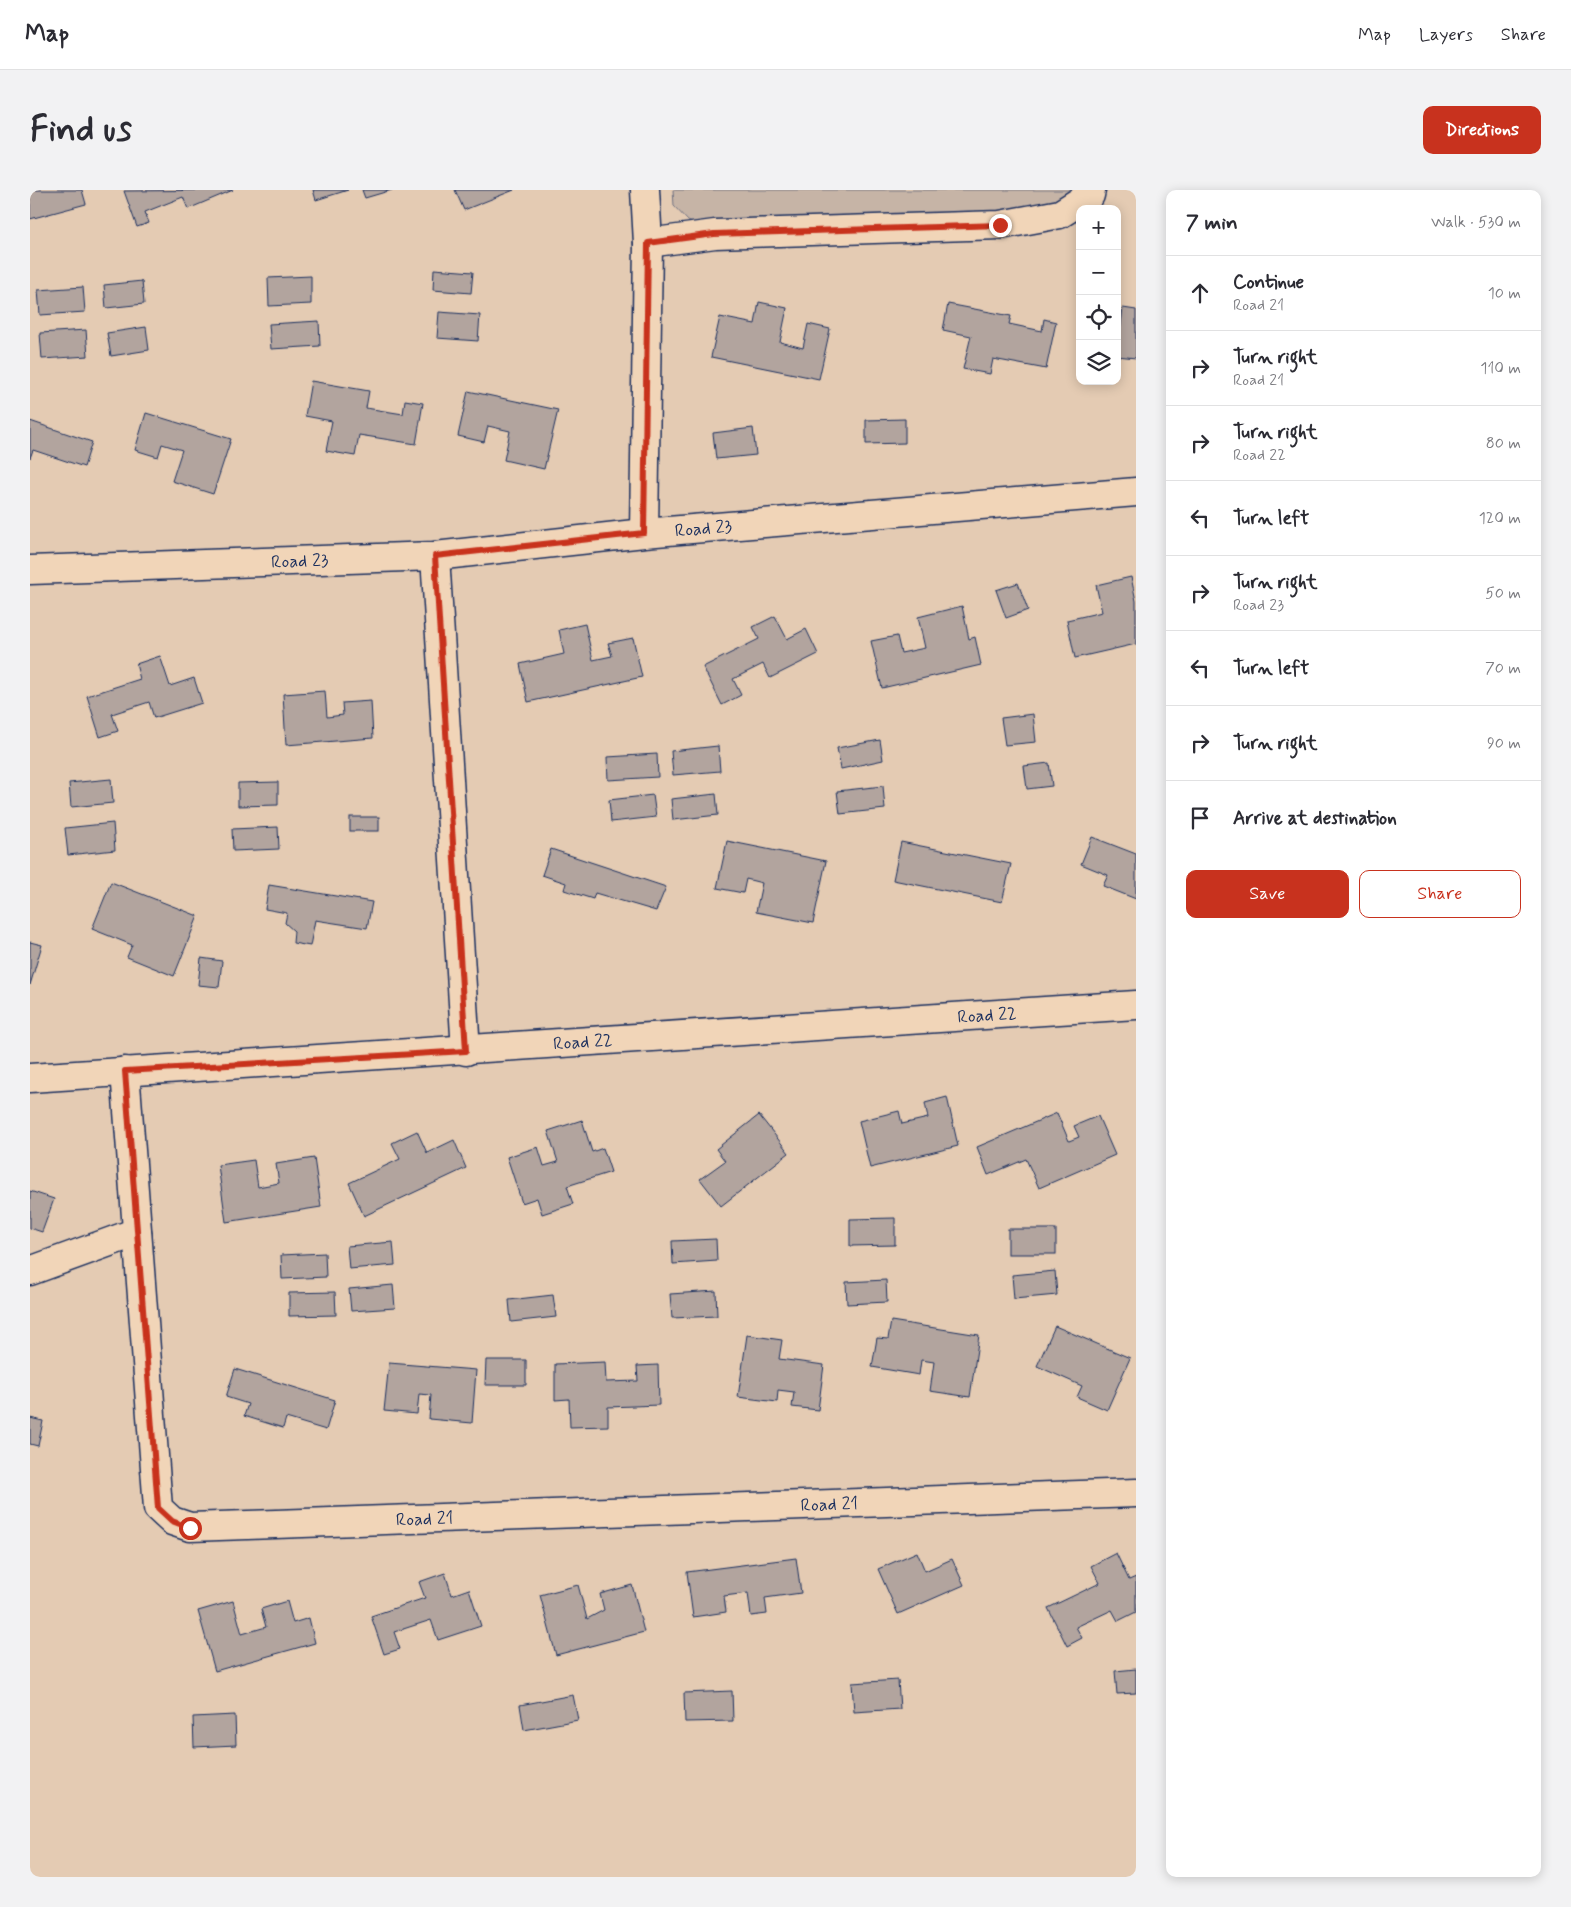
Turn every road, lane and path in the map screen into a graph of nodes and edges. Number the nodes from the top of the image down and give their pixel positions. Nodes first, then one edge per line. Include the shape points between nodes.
1 (645, 190) edge
2 (1091, 190) edge
3 (648, 243) junction
4 (1136, 492) edge
5 (644, 533) junction
6 (435, 556) junction
7 (30, 570) edge
8 (1136, 1005) edge
9 (466, 1051) junction
10 (125, 1071) junction
11 (30, 1078) edge
12 (137, 1232) junction
13 (30, 1271) edge
14 (1136, 1493) edge

1 - 3 street
2 - 3 street via 1090,195 1060,214 1000,225 714,234
3 - 5 street
4 - 5 street, Road 23
5 - 6 street, Road 23
6 - 7 street, Road 23
6 - 9 street
8 - 9 street, Road 22
9 - 10 street, Road 22
10 - 11 street, Road 22
10 - 12 street, Road 21
12 - 13 street
12 - 14 street, Road 21 via 158,1508 172,1521 190,1528

